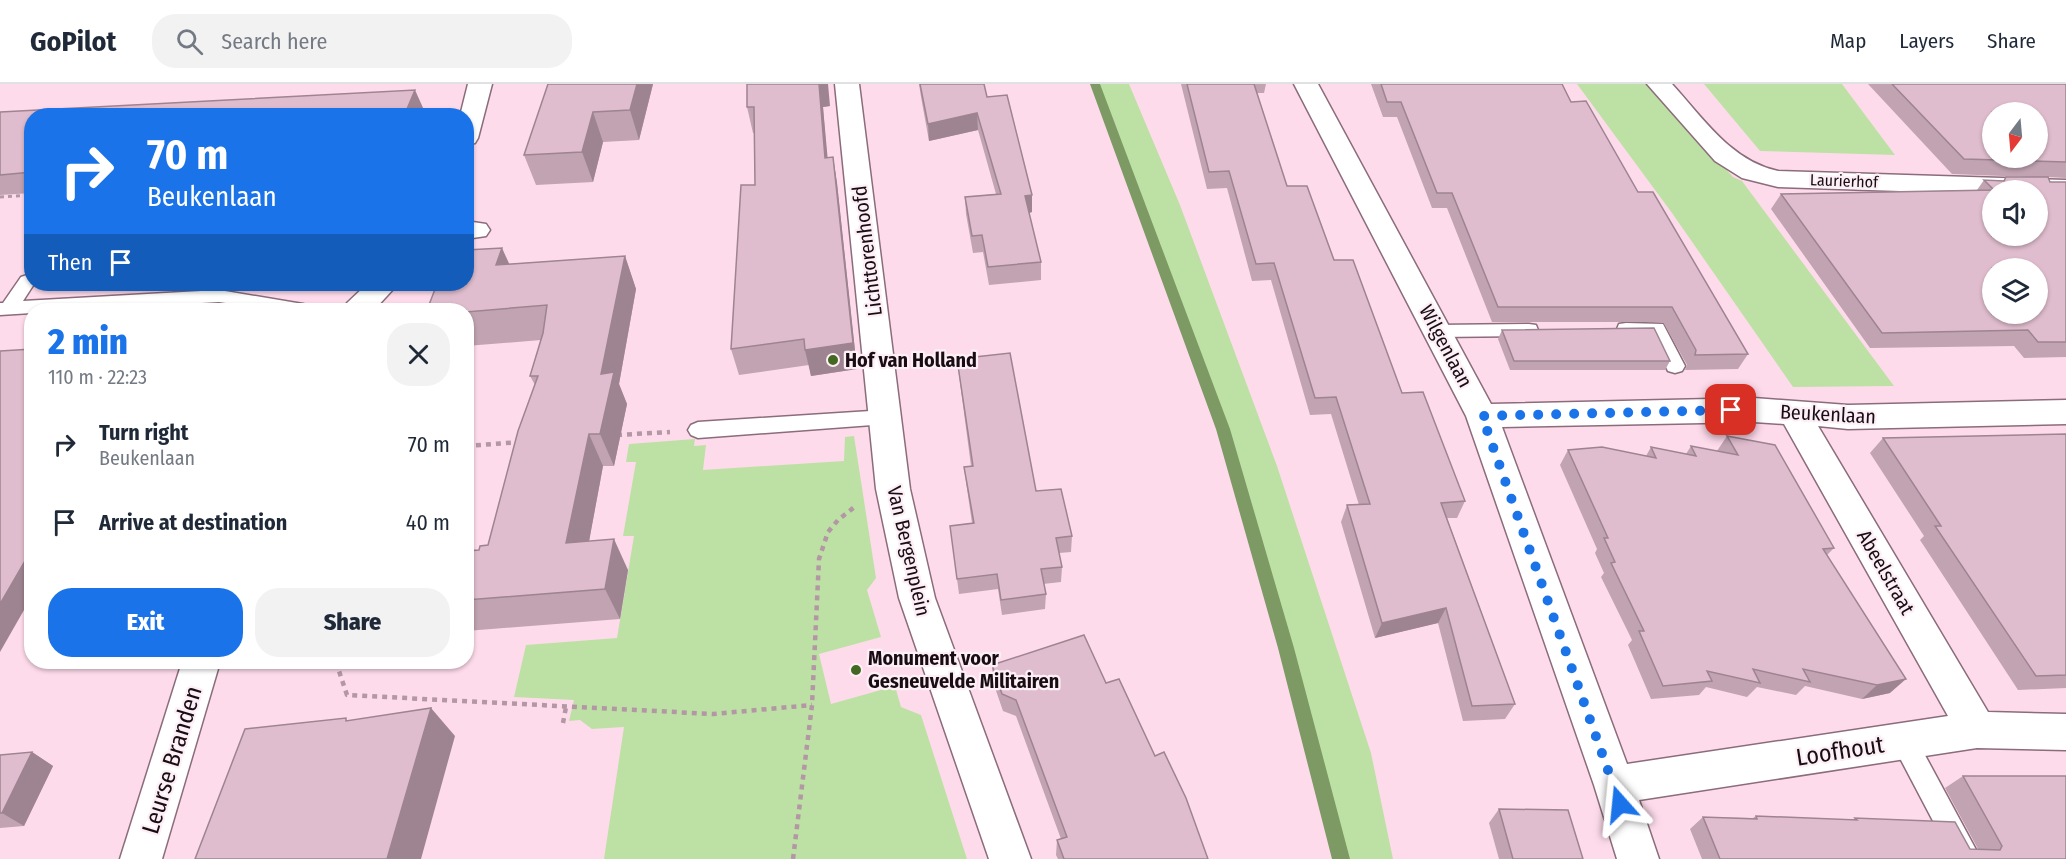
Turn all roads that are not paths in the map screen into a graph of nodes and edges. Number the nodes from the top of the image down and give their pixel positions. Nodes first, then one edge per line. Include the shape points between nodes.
1 (480, 84) edge
2 (847, 84) edge
3 (1306, 84) edge
4 (1659, 84) edge
5 (474, 108) edge
6 (2066, 188) edge
7 (24, 285) edge
8 (110, 291) edge
9 (377, 291) edge
10 (102, 303) joint
11 (264, 303) edge
12 (364, 303) edge
13 (24, 308) edge
14 (4, 309) edge
15 (1610, 329) edge
16 (1552, 330) edge
17 (1438, 331) junction
18 (1675, 366) dead end
19 (2066, 412) edge
20 (1794, 413) junction
21 (1482, 416) junction
22 (886, 417) junction
23 (698, 430) road end
24 (199, 669) edge
25 (1977, 730) junction
26 (2066, 732) edge
27 (1904, 741) junction
28 (1614, 786) junction
29 (141, 859) edge
30 (1010, 859) edge
31 (1638, 859) edge
32 (1967, 859) edge

1 - 5 street
2 - 22 street, Lichttorenhoofd
3 - 17 street, Wilgenlaan
4 - 6 street, Laurierhof via 1724,156 1751,173 1778,179
7 - 14 lane
8 - 10 lane
9 - 12 street
10 - 11 lane via 231,297
13 - 14 lane
15 - 18 lane via 1656,329
16 - 17 lane
17 - 21 street, Wilgenlaan
19 - 20 street, Beukenlaan via 1848,417
20 - 21 street, Beukenlaan via 1754,410
20 - 25 street, Abeelstraat
21 - 28 street, Wilgenlaan
22 - 23 lane
22 - 30 street, Van Bergenplein via 893,489 917,598
24 - 29 street, Leurse Branden
25 - 26 street, Loofhout
25 - 27 street, Loofhout
27 - 28 street, Loofhout
27 - 32 lane
28 - 31 street, Wilgenlaan

